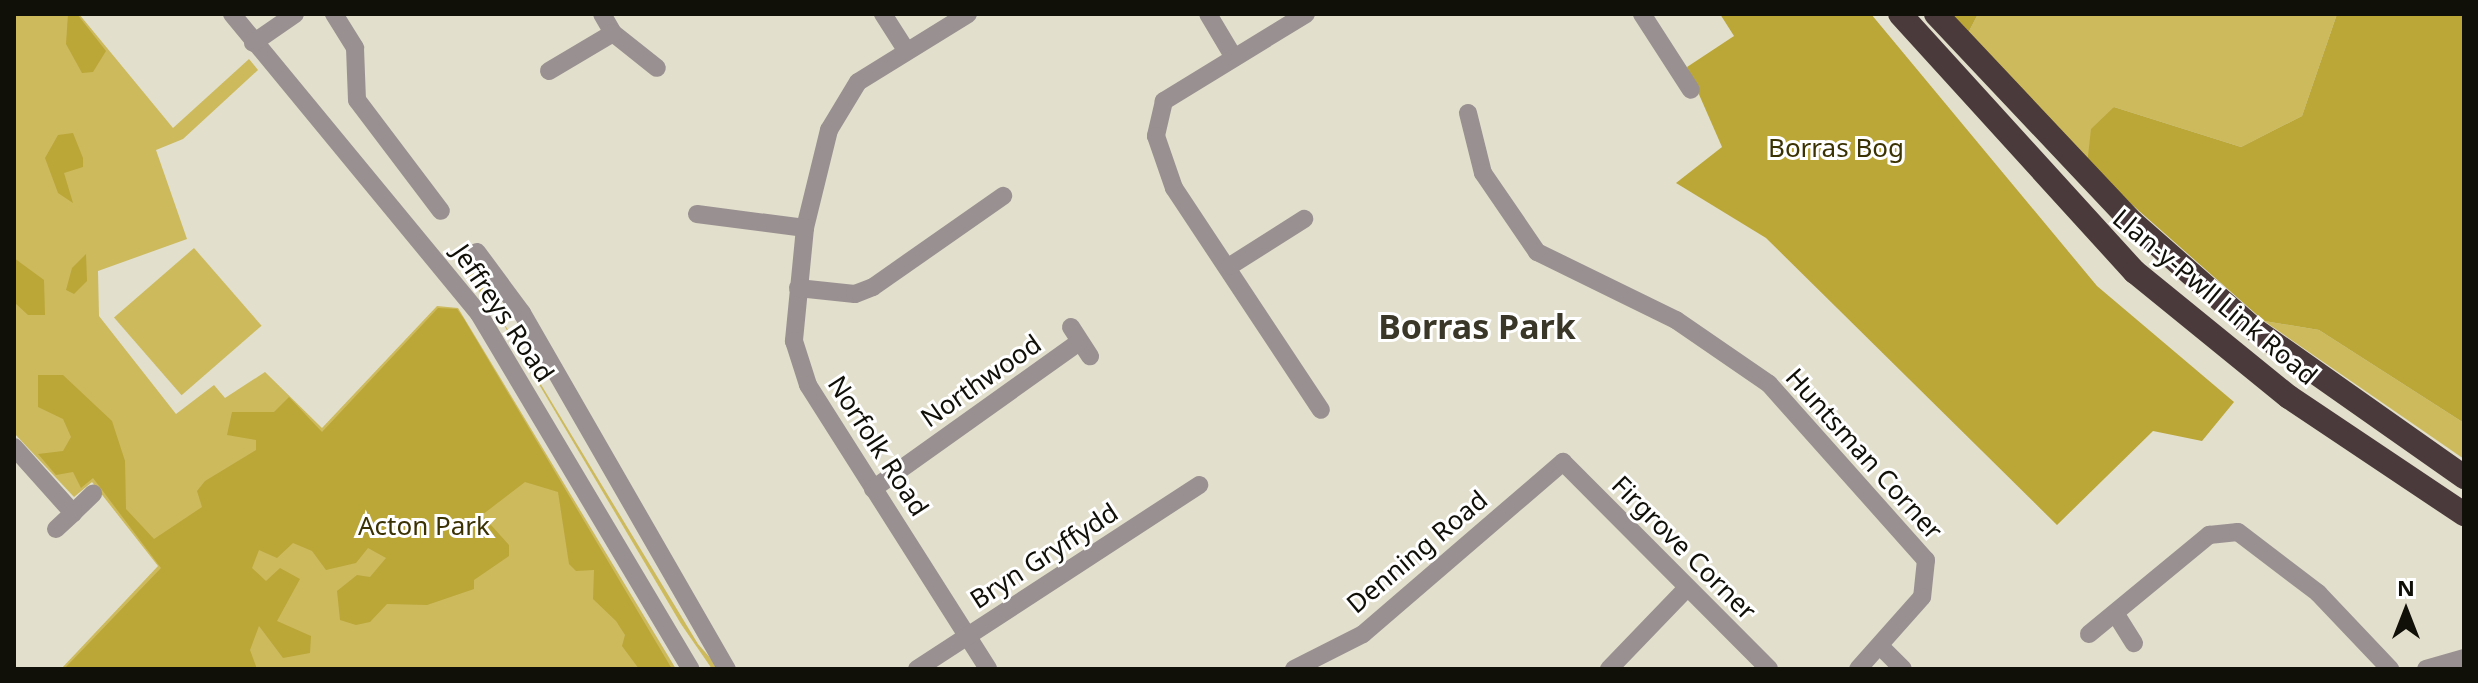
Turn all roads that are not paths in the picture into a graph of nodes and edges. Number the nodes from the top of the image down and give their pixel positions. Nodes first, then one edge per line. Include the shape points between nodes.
1 (232, 14) edge
2 (295, 14) edge
3 (334, 14) edge
4 (602, 14) edge
5 (883, 14) edge
6 (968, 14) edge
7 (1208, 14) edge
8 (1306, 14) edge
9 (1642, 14) edge
10 (1900, 14) edge
11 (1936, 14) edge
12 (613, 33) junction
13 (253, 43) junction
14 (906, 50) junction
15 (1233, 56) junction
16 (657, 68) dead end
17 (549, 71) dead end
18 (1691, 90) dead end
19 (1468, 113) dead end
20 (1003, 196) dead end
21 (441, 211) dead end
22 (697, 214) dead end
23 (1304, 219) dead end
24 (805, 228) junction
25 (477, 252) dead end
26 (1230, 266) junction
27 (798, 288) junction
28 (1080, 342) dead end
29 (1321, 410) dead end
30 (14, 447) edge
31 (1563, 462) joint
32 (2464, 477) edge
33 (1200, 486) dead end
34 (873, 489) junction
35 (93, 494) dead end
36 (73, 513) junction
37 (2464, 514) edge
38 (56, 529) dead end
39 (1685, 590) junction
40 (2117, 616) junction
41 (2089, 634) dead end
42 (971, 635) junction
43 (2134, 643) dead end
44 (1881, 647) junction
45 (2464, 658) edge
46 (691, 669) edge
47 (727, 669) edge
48 (917, 669) edge
49 (988, 669) edge
50 (1294, 669) edge
51 (1609, 669) edge
52 (1769, 669) edge
53 (1858, 669) edge
54 (1903, 669) edge
55 (2390, 669) edge
56 (2426, 669) edge

1 - 13 street, Jeffreys Road
2 - 13 street
3 - 21 street via 355,48 357,100
4 - 12 street
5 - 14 street
6 - 14 street, Norfolk Road
7 - 15 street
8 - 15 street
9 - 18 street
10 - 37 highway, Llan-y-Pwll Link Road via 2135,272 2289,397
11 - 32 highway, Llan-y-Pwll Link Road via 2132,222 2255,330
12 - 16 street
12 - 17 street
13 - 46 street, Jeffreys Road via 479,314
14 - 24 street, Norfolk Road via 858,82 829,130
15 - 26 street via 1164,101 1156,136 1174,188
19 - 44 street, Huntsman Corner via 1483,173 1537,252 1676,320 1769,384 1918,549 1926,560 1922,597
20 - 27 street via 979,200 873,287 855,294
22 - 24 street
23 - 26 street
24 - 27 street, Norfolk Road
25 - 47 street, Jeffreys Road via 522,313
26 - 29 street
27 - 34 street, Norfolk Road via 794,341 808,385
28 - 34 street, Northwood
30 - 36 street
31 - 39 street, Firgrove Corner
31 - 50 street, Denning Road via 1363,634
33 - 42 street, Bryn Gryffydd
34 - 42 street, Norfolk Road
35 - 36 street
36 - 38 street
39 - 51 street
39 - 52 street, Firgrove Corner
40 - 41 street
40 - 43 street
40 - 55 street via 2209,535 2238,532 2318,593
42 - 48 street, Bryn Gryffydd
42 - 49 street, Norfolk Road
44 - 53 street, Huntsman Corner
44 - 54 street
45 - 56 street

